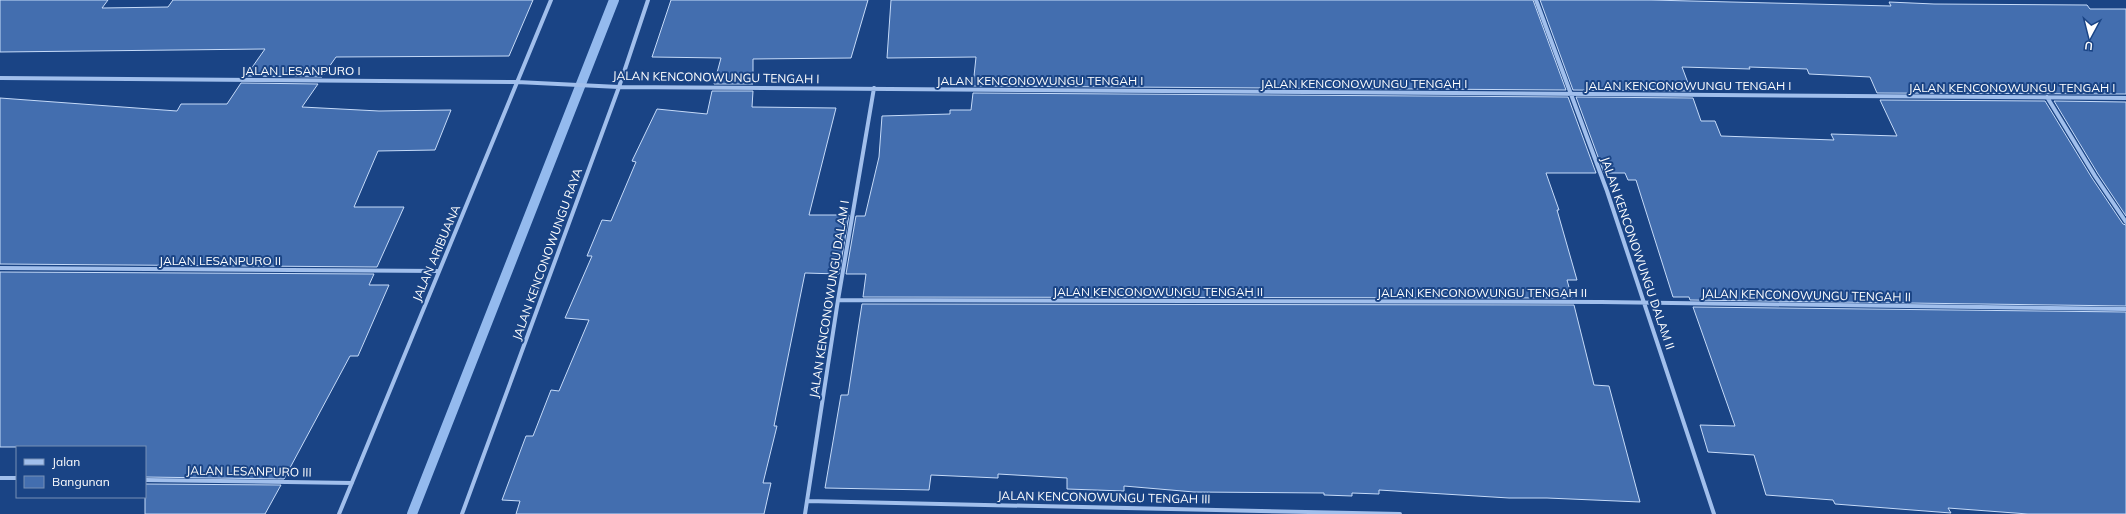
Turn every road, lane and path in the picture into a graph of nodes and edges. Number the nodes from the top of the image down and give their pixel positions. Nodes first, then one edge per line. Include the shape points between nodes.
1 (551, 0) edge
2 (648, 0) edge
3 (1536, 0) edge
4 (0, 78) edge
5 (517, 82) junction
6 (601, 86) joint
7 (619, 87) junction
8 (874, 88) junction
9 (1573, 94) junction
10 (2048, 97) junction
11 (2126, 98) edge
12 (2126, 222) edge
13 (0, 268) edge
14 (439, 271) junction
15 (838, 300) junction
16 (1646, 303) junction
17 (2126, 309) edge
18 (0, 478) edge
19 (16, 478) edge
20 (146, 480) edge
21 (352, 483) junction
22 (807, 501) junction
23 (339, 514) edge
24 (462, 514) edge
25 (805, 514) edge
26 (1400, 514) edge
27 (1714, 514) edge

1 - 5 street, JALAN ARIBUANA
2 - 7 street, JALAN KENCONOWUNGU RAYA
3 - 9 street, JALAN KENCONOWUNGU DALAM II
4 - 5 street, JALAN LESANPURO I
5 - 6 street, JALAN LESANPURO I
5 - 14 street, JALAN ARIBUANA
6 - 7 street, JALAN KENCONOWUNGU TENGAH I
7 - 8 street, JALAN KENCONOWUNGU TENGAH I
7 - 24 street, JALAN KENCONOWUNGU RAYA
8 - 9 street, JALAN KENCONOWUNGU TENGAH I
8 - 15 street, JALAN KENCONOWUNGU DALAM I
9 - 10 street, JALAN KENCONOWUNGU TENGAH I
9 - 16 street, JALAN KENCONOWUNGU DALAM II
10 - 11 street, JALAN KENCONOWUNGU TENGAH I
10 - 12 street
13 - 14 street, JALAN LESANPURO II
14 - 21 street, JALAN ARIBUANA
15 - 16 street, JALAN KENCONOWUNGU TENGAH II
15 - 22 street, JALAN KENCONOWUNGU DALAM I
16 - 17 street, JALAN KENCONOWUNGU TENGAH II
16 - 27 street, JALAN KENCONOWUNGU DALAM II
18 - 19 street
20 - 21 street, JALAN LESANPURO III
21 - 23 street, JALAN ARIBUANA
22 - 25 street, JALAN KENCONOWUNGU DALAM I
22 - 26 street, JALAN KENCONOWUNGU TENGAH III

